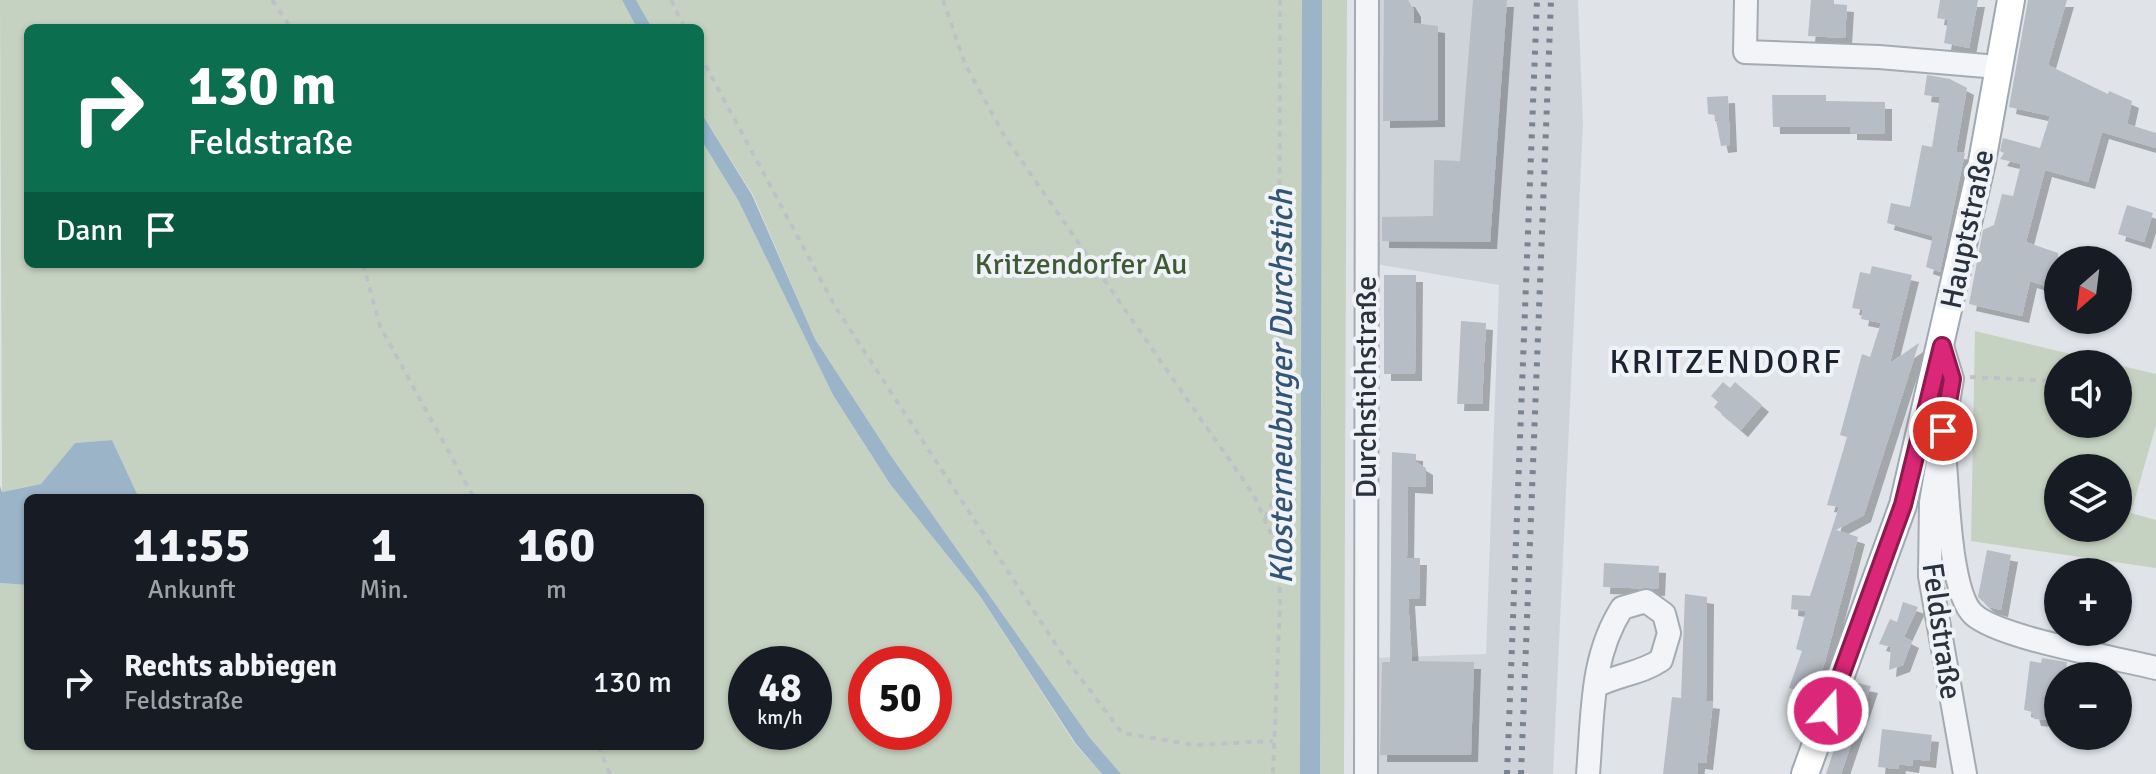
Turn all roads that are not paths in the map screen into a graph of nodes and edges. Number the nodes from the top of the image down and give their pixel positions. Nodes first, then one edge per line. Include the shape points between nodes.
1 (1367, 0) edge
2 (1746, 0) edge
3 (2011, 0) edge
4 (1998, 67) junction
5 (1942, 346) junction
6 (1943, 431) junction
7 (2156, 668) edge
8 (1596, 686) dead end
9 (1366, 774) edge
10 (1588, 774) edge
11 (1805, 774) edge
12 (1965, 774) edge

1 - 9 street, Durchstichstraße
2 - 4 street via 1745,52
3 - 4 main road, Hauptstraße
4 - 5 main road, Hauptstraße
5 - 6 street, Feldstraße via 1952,379
5 - 11 main road, Hauptstraße via 1903,505
6 - 7 street via 1956,577 1972,613 2000,629
6 - 12 street, Feldstraße via 1931,502 1930,576
8 - 10 street

